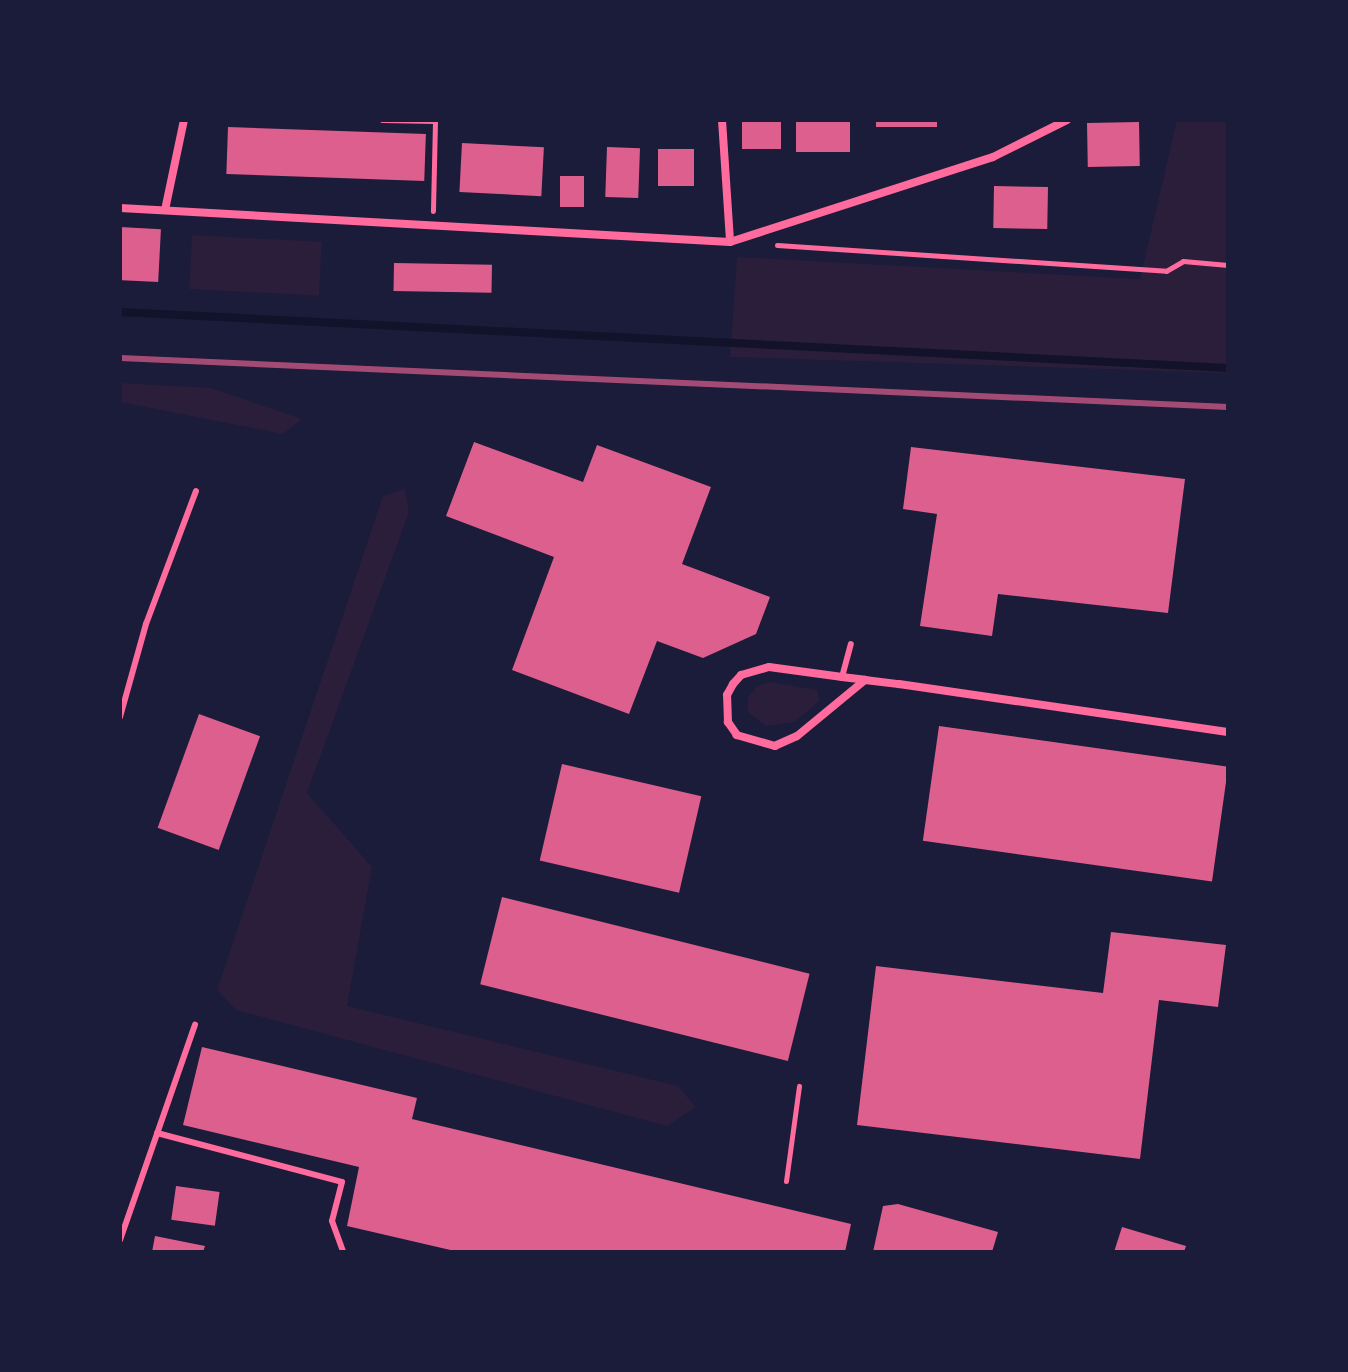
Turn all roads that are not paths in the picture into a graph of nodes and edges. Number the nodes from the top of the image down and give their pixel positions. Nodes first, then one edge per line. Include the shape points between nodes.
1 (184, 120) edge
2 (722, 120) edge
3 (1067, 120) edge
4 (120, 208) edge
5 (165, 210) junction
6 (730, 242) junction
7 (196, 491) dead end
8 (851, 644) dead end
9 (842, 677) junction
10 (865, 680) junction
11 (120, 717) edge
12 (1228, 732) edge
13 (195, 1025) dead end
14 (157, 1133) junction
15 (120, 1240) edge
16 (343, 1252) edge

1 - 5 street
2 - 6 street
3 - 6 street via 993,157
4 - 5 street
5 - 6 street
7 - 11 lane via 146,624
8 - 9 lane
9 - 10 street
9 - 10 street via 755,670 733,684 727,695 728,722 737,735 775,746 797,736
10 - 12 street
13 - 14 lane
14 - 15 lane
14 - 16 lane via 342,1182 332,1221

